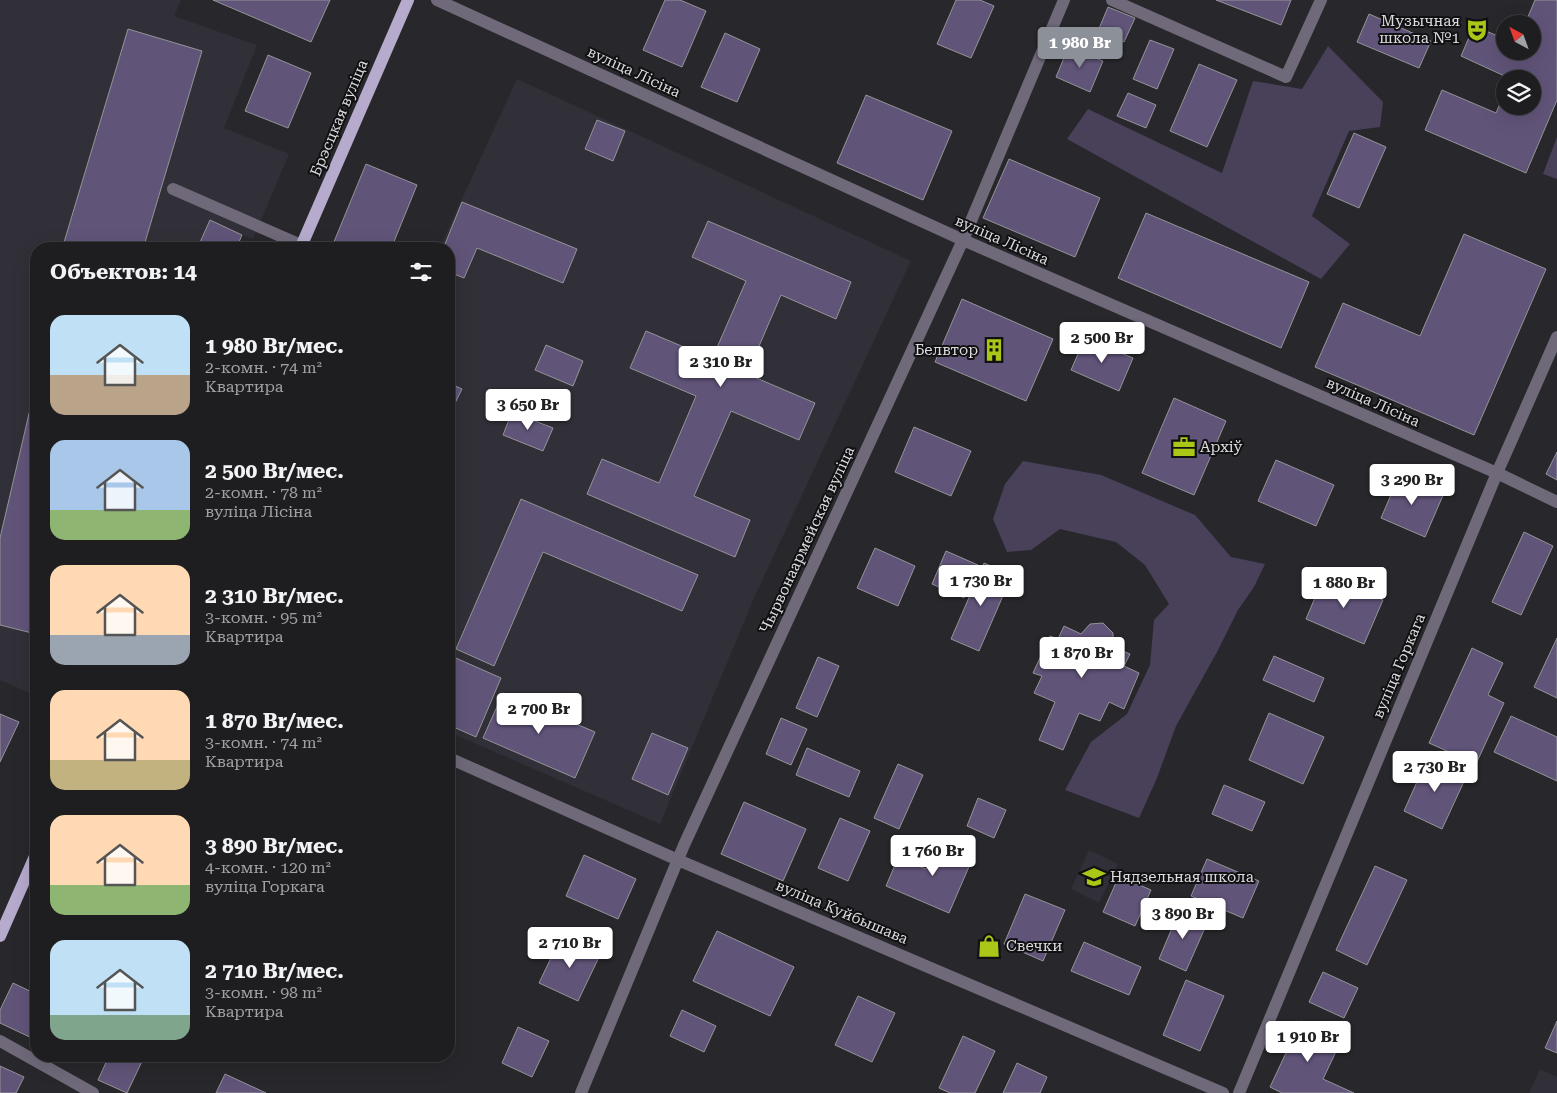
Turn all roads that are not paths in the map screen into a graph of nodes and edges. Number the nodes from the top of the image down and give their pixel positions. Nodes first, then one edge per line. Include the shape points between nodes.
1 (408, 0) edge
2 (437, 0) edge
3 (1064, 0) edge
4 (1112, 0) edge
5 (1321, 0) edge
6 (173, 189) dead end
7 (963, 240) junction
8 (290, 242) edge
9 (303, 242) edge
10 (1557, 337) edge
11 (1497, 474) junction
12 (1557, 502) edge
13 (455, 761) edge
14 (678, 860) junction
15 (30, 868) edge
16 (0, 936) edge
17 (0, 1041) edge
18 (30, 1058) edge
19 (38, 1062) edge
20 (93, 1093) edge
21 (580, 1093) edge
22 (1223, 1093) edge
23 (1239, 1093) edge

1 - 9 main road, Брэсцкая вуліца
2 - 7 street, вуліца Лісіна
3 - 7 street, Чырвонаармейская вуліца
4 - 5 street via 1286,77
6 - 8 street
7 - 11 street, вуліца Лісіна
7 - 14 street, Чырвонаармейская вуліца
10 - 11 street, вуліца Горкага
11 - 12 street, вуліца Лісіна
11 - 23 street, вуліца Горкага
13 - 14 street, вуліца Куйбышава
14 - 21 street, Чырвонаармейская вуліца
14 - 22 street, вуліца Куйбышава
15 - 16 main road
17 - 18 street
19 - 20 street

